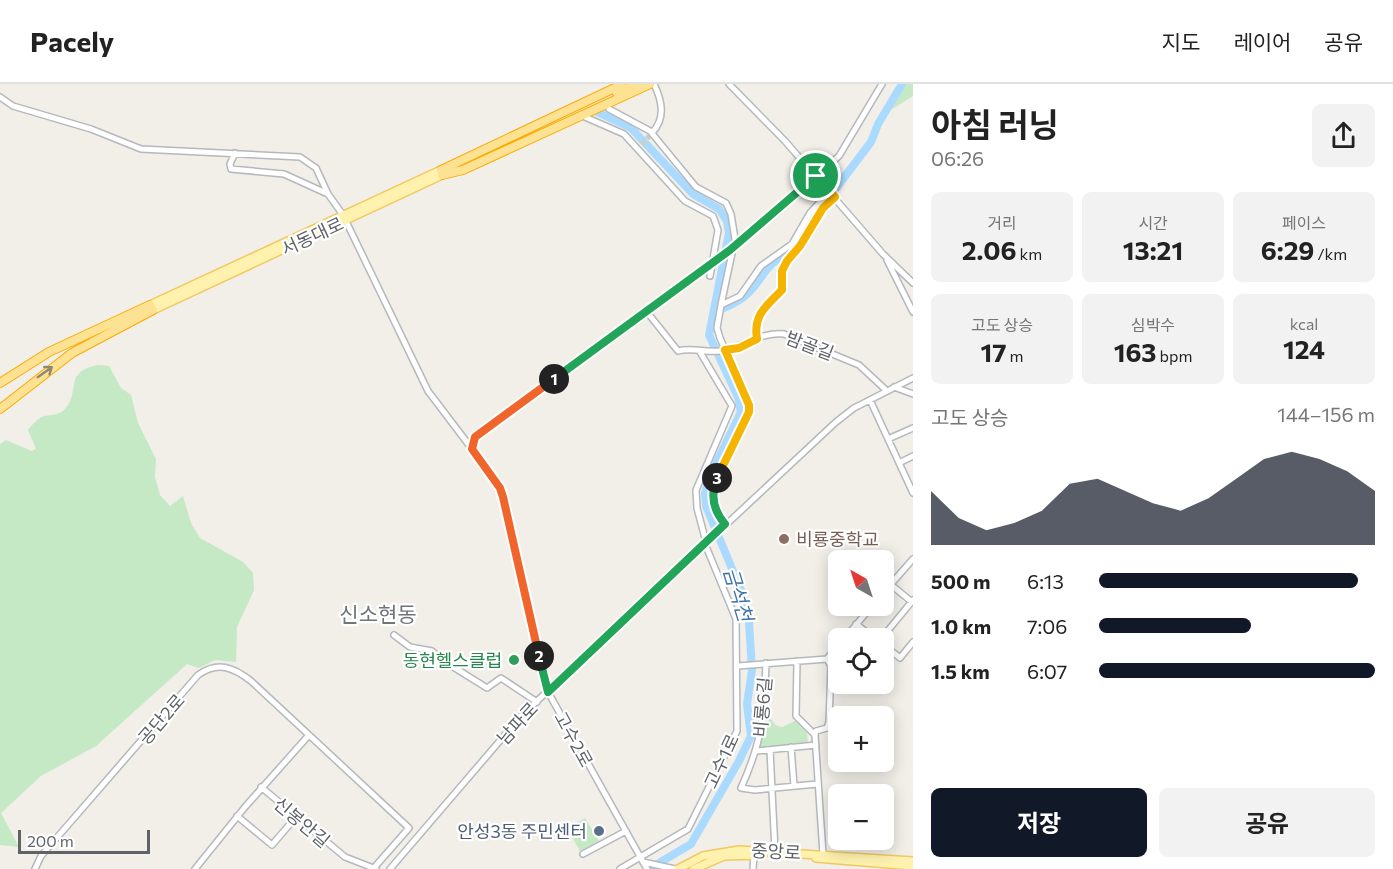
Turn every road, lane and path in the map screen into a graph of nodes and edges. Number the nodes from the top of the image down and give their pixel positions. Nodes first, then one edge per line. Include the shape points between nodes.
1 (614, 84) edge
2 (624, 84) edge
3 (636, 84) edge
4 (650, 84) edge
5 (654, 84) edge
6 (729, 84) edge
7 (882, 84) edge
8 (0, 97) edge
9 (609, 109) dead end
10 (585, 117) dead end
11 (652, 133) junction
12 (235, 153) junction
13 (442, 173) junction
14 (816, 176) junction
15 (830, 191) junction
16 (328, 194) junction
17 (835, 197) junction
18 (344, 218) junction
19 (733, 248) junction
20 (883, 254) junction
21 (713, 262) junction
22 (710, 276) dead end
23 (913, 283) edge
24 (151, 308) junction
25 (721, 308) junction
26 (647, 312) junction
27 (913, 312) edge
28 (757, 339) junction
29 (724, 350) junction
30 (702, 352) junction
31 (913, 378) edge
32 (0, 383) edge
33 (894, 387) junction
34 (887, 391) junction
35 (913, 394) edge
36 (870, 400) junction
37 (0, 409) edge
38 (913, 428) edge
39 (888, 439) junction
40 (472, 449) junction
41 (913, 456) edge
42 (899, 463) junction
43 (910, 480) edge
44 (913, 494) edge
45 (723, 526) junction
46 (706, 542) junction
47 (913, 560) edge
48 (894, 580) edge
49 (894, 587) edge
50 (912, 601) edge
51 (863, 616) edge
52 (856, 624) junction
53 (853, 628) edge
54 (861, 628) edge
55 (890, 628) edge
56 (394, 635) dead end
57 (913, 642) edge
58 (894, 653) edge
59 (827, 659) joint
60 (797, 661) junction
61 (766, 663) junction
62 (738, 666) junction
63 (548, 692) junction
64 (537, 702) junction
65 (309, 735) junction
66 (815, 735) junction
67 (816, 745) junction
68 (791, 747) junction
69 (770, 750) junction
70 (757, 751) junction
71 (817, 784) junction
72 (794, 786) junction
73 (261, 787) junction
74 (772, 788) junction
75 (237, 816) junction
76 (296, 817) junction
77 (409, 828) junction
78 (423, 831) junction
79 (626, 831) junction
80 (775, 851) junction
81 (583, 854) dead end
82 (823, 854) junction
83 (754, 855) junction
84 (642, 860) junction
85 (913, 861) edge
86 (913, 866) edge
87 (374, 868) edge
88 (35, 869) edge
89 (195, 869) edge
90 (390, 869) edge
91 (620, 869) edge
92 (641, 869) edge
93 (647, 869) edge
94 (675, 869) edge
95 (694, 869) edge
96 (753, 869) edge

1 - 13 highway
2 - 13 highway, 서동대로
3 - 13 highway, 서동대로
4 - 13 highway via 463,170
5 - 11 street via 662,100 662,112
6 - 14 street
7 - 14 street via 845,148
8 - 12 street, 고수2로 via 13,106 141,148
9 - 11 street
10 - 21 street via 624,134 685,201 713,216 718,230
11 - 19 street via 696,187 726,203 735,228
12 - 16 street, 고수2로 via 300,157 316,168
12 - 16 street via 231,169 284,174
13 - 18 main road, 서동대로
14 - 15 street
14 - 19 street
15 - 17 street
15 - 25 street via 810,213 792,244 760,266 740,296
16 - 18 street, 고수2로
17 - 20 street
17 - 28 street via 787,261 782,271 782,290 759,313
18 - 24 main road, 서동대로
18 - 40 street, 고수2로 via 428,391
19 - 21 street
19 - 25 street
20 - 23 street
20 - 27 street
21 - 22 street
21 - 26 street
24 - 32 highway, 서동대로 via 49,352
37 -> 24 highway, 서동대로 via 72,353
25 - 29 street via 717,328
26 - 30 street, 밤골길 via 678,351 687,348
26 - 40 street via 475,437
28 - 29 street, 밤골길
28 - 34 street, 밤골길 via 784,334 860,365
29 - 30 street, 밤골길
29 - 45 street via 749,412 714,486 715,510
30 - 46 street, 고수1로 via 732,406 696,490
31 - 33 street
33 - 34 street
33 - 35 street
34 - 36 street
36 - 39 street
36 - 45 street via 836,422
38 - 39 street
39 - 42 street
40 - 63 street, 고수2로 via 503,497
41 - 42 street
42 - 43 street
43 - 44 street
45 - 46 street, 남파로
46 - 62 street, 고수1로 via 736,619
46 - 63 street, 남파로
47 - 48 street
49 - 50 street
50 - 55 street
51 - 52 street
52 - 53 street
52 - 54 street
56 - 64 street via 410,647 432,651 438,659 449,662 487,688 501,678
57 - 58 street via 900,658
59 - 60 street
59 - 66 street via 831,666 829,722 827,728
60 - 61 street
60 - 66 street via 796,716
61 - 62 street
61 - 70 street, 비룡6길 via 764,716
62 - 84 street, 고수1로 via 736,731 704,797 688,829
63 - 64 street, 남파로
63 - 79 street, 고수2로
64 - 78 street, 남파로
65 - 73 street
65 - 77 street, 공단2로
65 - 88 street, 공단2로 via 238,671 228,667 207,669 41,856
66 - 67 street
67 - 68 street, 비룡6길
67 - 71 street
68 - 69 street, 비룡6길
68 - 72 street
69 - 70 street, 비룡6길
69 - 74 street
70 - 74 street, 비룡6길 via 741,788
71 - 72 street, 비룡6길
71 - 82 street
72 - 74 street, 비룡6길
73 - 75 street
73 - 76 street, 신봉안길
74 - 80 street
75 - 76 street via 272,845
75 - 89 street
76 - 87 street, 신봉안길 via 345,857
77 - 78 street
77 - 87 street
78 - 90 street, 남파로
79 - 81 street
79 - 84 street, 고수2로
80 - 82 main road, 중앙로
80 - 94 main road, 중앙로 via 739,850 703,856
82 - 85 main road, 중앙로
83 - 86 main road, 중앙로
83 - 95 main road, 중앙로 via 724,856
83 - 96 street, 중앙로
84 - 91 street, 고수1로
84 - 92 street
84 - 93 street, 고수2로
84 - 94 street

